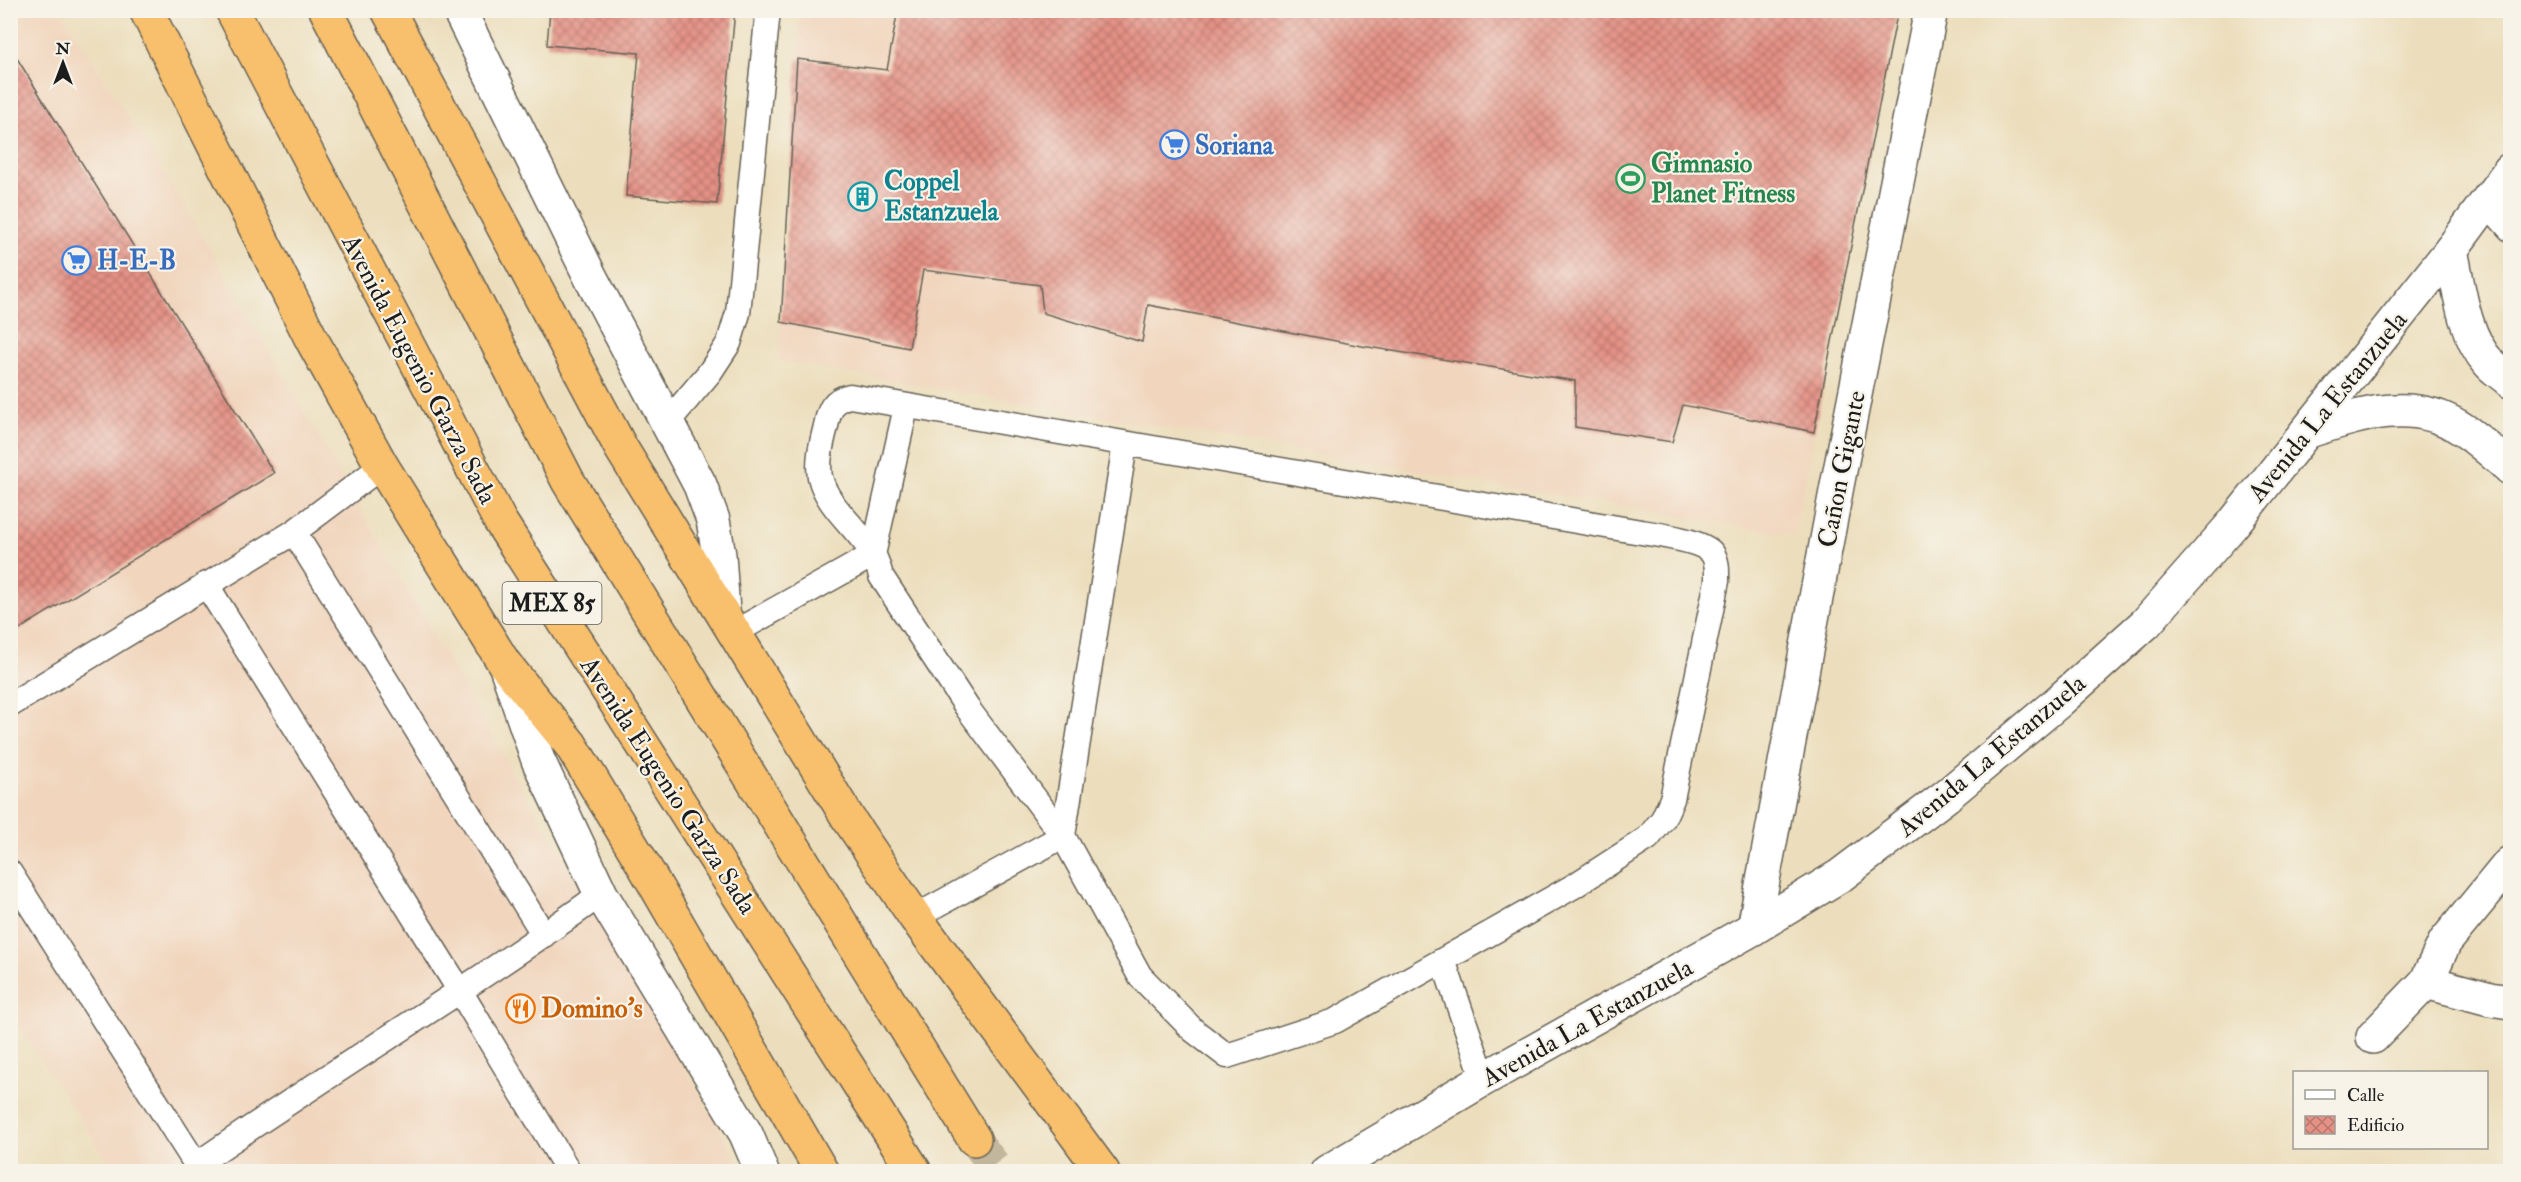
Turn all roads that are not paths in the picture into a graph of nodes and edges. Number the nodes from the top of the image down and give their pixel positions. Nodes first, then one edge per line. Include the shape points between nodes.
1 (146, 10) edge
2 (232, 10) edge
3 (326, 10) edge
4 (388, 10) edge
5 (459, 10) edge
6 (768, 10) edge
7 (1931, 10) edge
8 (2511, 170) edge
9 (2486, 202) junction
10 (2511, 229) edge
11 (2451, 250) junction
12 (2511, 381) edge
13 (906, 407) junction
14 (668, 423) junction
15 (2306, 432) junction
16 (1125, 444) junction
17 (382, 466) junction
18 (2511, 468) edge
19 (294, 532) junction
20 (873, 555) junction
21 (206, 584) junction
22 (729, 622) junction
23 (504, 663) junction
24 (10, 705) edge
25 (1063, 836) junction
26 (2511, 863) edge
27 (10, 873) edge
28 (601, 894) junction
29 (915, 917) junction
30 (1754, 928) junction
31 (544, 935) junction
32 (1443, 960) junction
33 (2426, 982) junction
34 (460, 991) junction
35 (2511, 1002) edge
36 (2373, 1037) dead end
37 (1484, 1079) junction
38 (974, 1138) tunnel mouth
39 (1084, 1157) edge
40 (199, 1168) edge
41 (569, 1172) edge
42 (762, 1172) edge
43 (822, 1172) edge
44 (915, 1172) edge
45 (1103, 1172) edge
46 (1327, 1172) edge

1 - 17 highway via 312,340
2 - 44 highway, Avenida Eugenio Garza Sada / MEX 85 via 500,521
3 - 38 highway, MEX 85 via 568,481
4 - 22 highway via 621,448
5 - 14 street via 591,278
6 - 14 lane via 738,314 729,343
7 - 30 street, Cañon Gigante
8 - 9 street, Avenida La Estanzuela
9 - 10 lane
9 - 11 street, Avenida La Estanzuela
11 - 12 street via 2476,344
11 - 15 street, Avenida La Estanzuela
13 - 16 lane
13 - 20 lane
13 - 20 lane via 850,396 833,404 828,415 819,459 820,478 831,500
14 - 22 street via 713,520
15 - 18 street via 2366,413 2428,413 2459,427
15 - 30 street, Avenida La Estanzuela via 2232,525 2146,622 2058,702 1946,796 1850,868
16 - 25 lane
16 - 32 lane via 1635,531 1700,545 1712,553 1717,581 1672,799 1663,819 1648,838 1593,874
17 - 19 lane
17 - 23 highway
19 - 21 lane
19 - 31 lane
20 - 22 lane
20 - 25 lane via 881,576 968,709
21 - 24 lane
21 - 34 lane
22 - 29 highway via 848,818
23 - 28 street via 538,760
23 - 43 highway via 571,744
25 - 29 lane
25 - 32 lane via 1140,976 1193,1030 1227,1056 1335,1021
26 - 33 street via 2445,942
27 - 40 lane
28 - 31 lane
28 - 42 street via 746,1134
29 - 39 highway
30 - 37 street, Avenida La Estanzuela
31 - 34 lane
32 - 37 lane
33 - 35 street
33 - 36 street
34 - 40 lane via 288,1101
34 - 41 lane
37 - 46 street, Avenida La Estanzuela
39 - 45 highway

